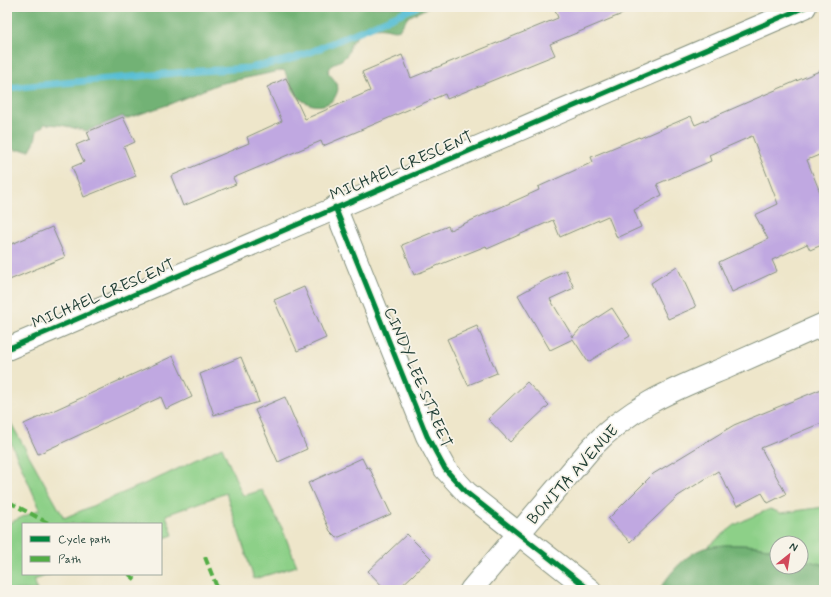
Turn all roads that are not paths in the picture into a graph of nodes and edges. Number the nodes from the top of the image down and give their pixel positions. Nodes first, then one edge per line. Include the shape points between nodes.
1 (806, 7) edge
2 (335, 207) junction
3 (824, 324) edge
4 (7, 349) edge
5 (518, 533) junction
6 (471, 590) edge
7 (590, 590) edge

1 - 2 street, MICHAEL CRESCENT
2 - 4 street, MICHAEL CRESCENT
2 - 5 street, CINDY LEE STREET via 436,455 467,493
3 - 5 street, BONITA AVENUE via 664,394 631,412 602,436
5 - 6 street, BONITA AVENUE
5 - 7 street, CINDY LEE STREET

